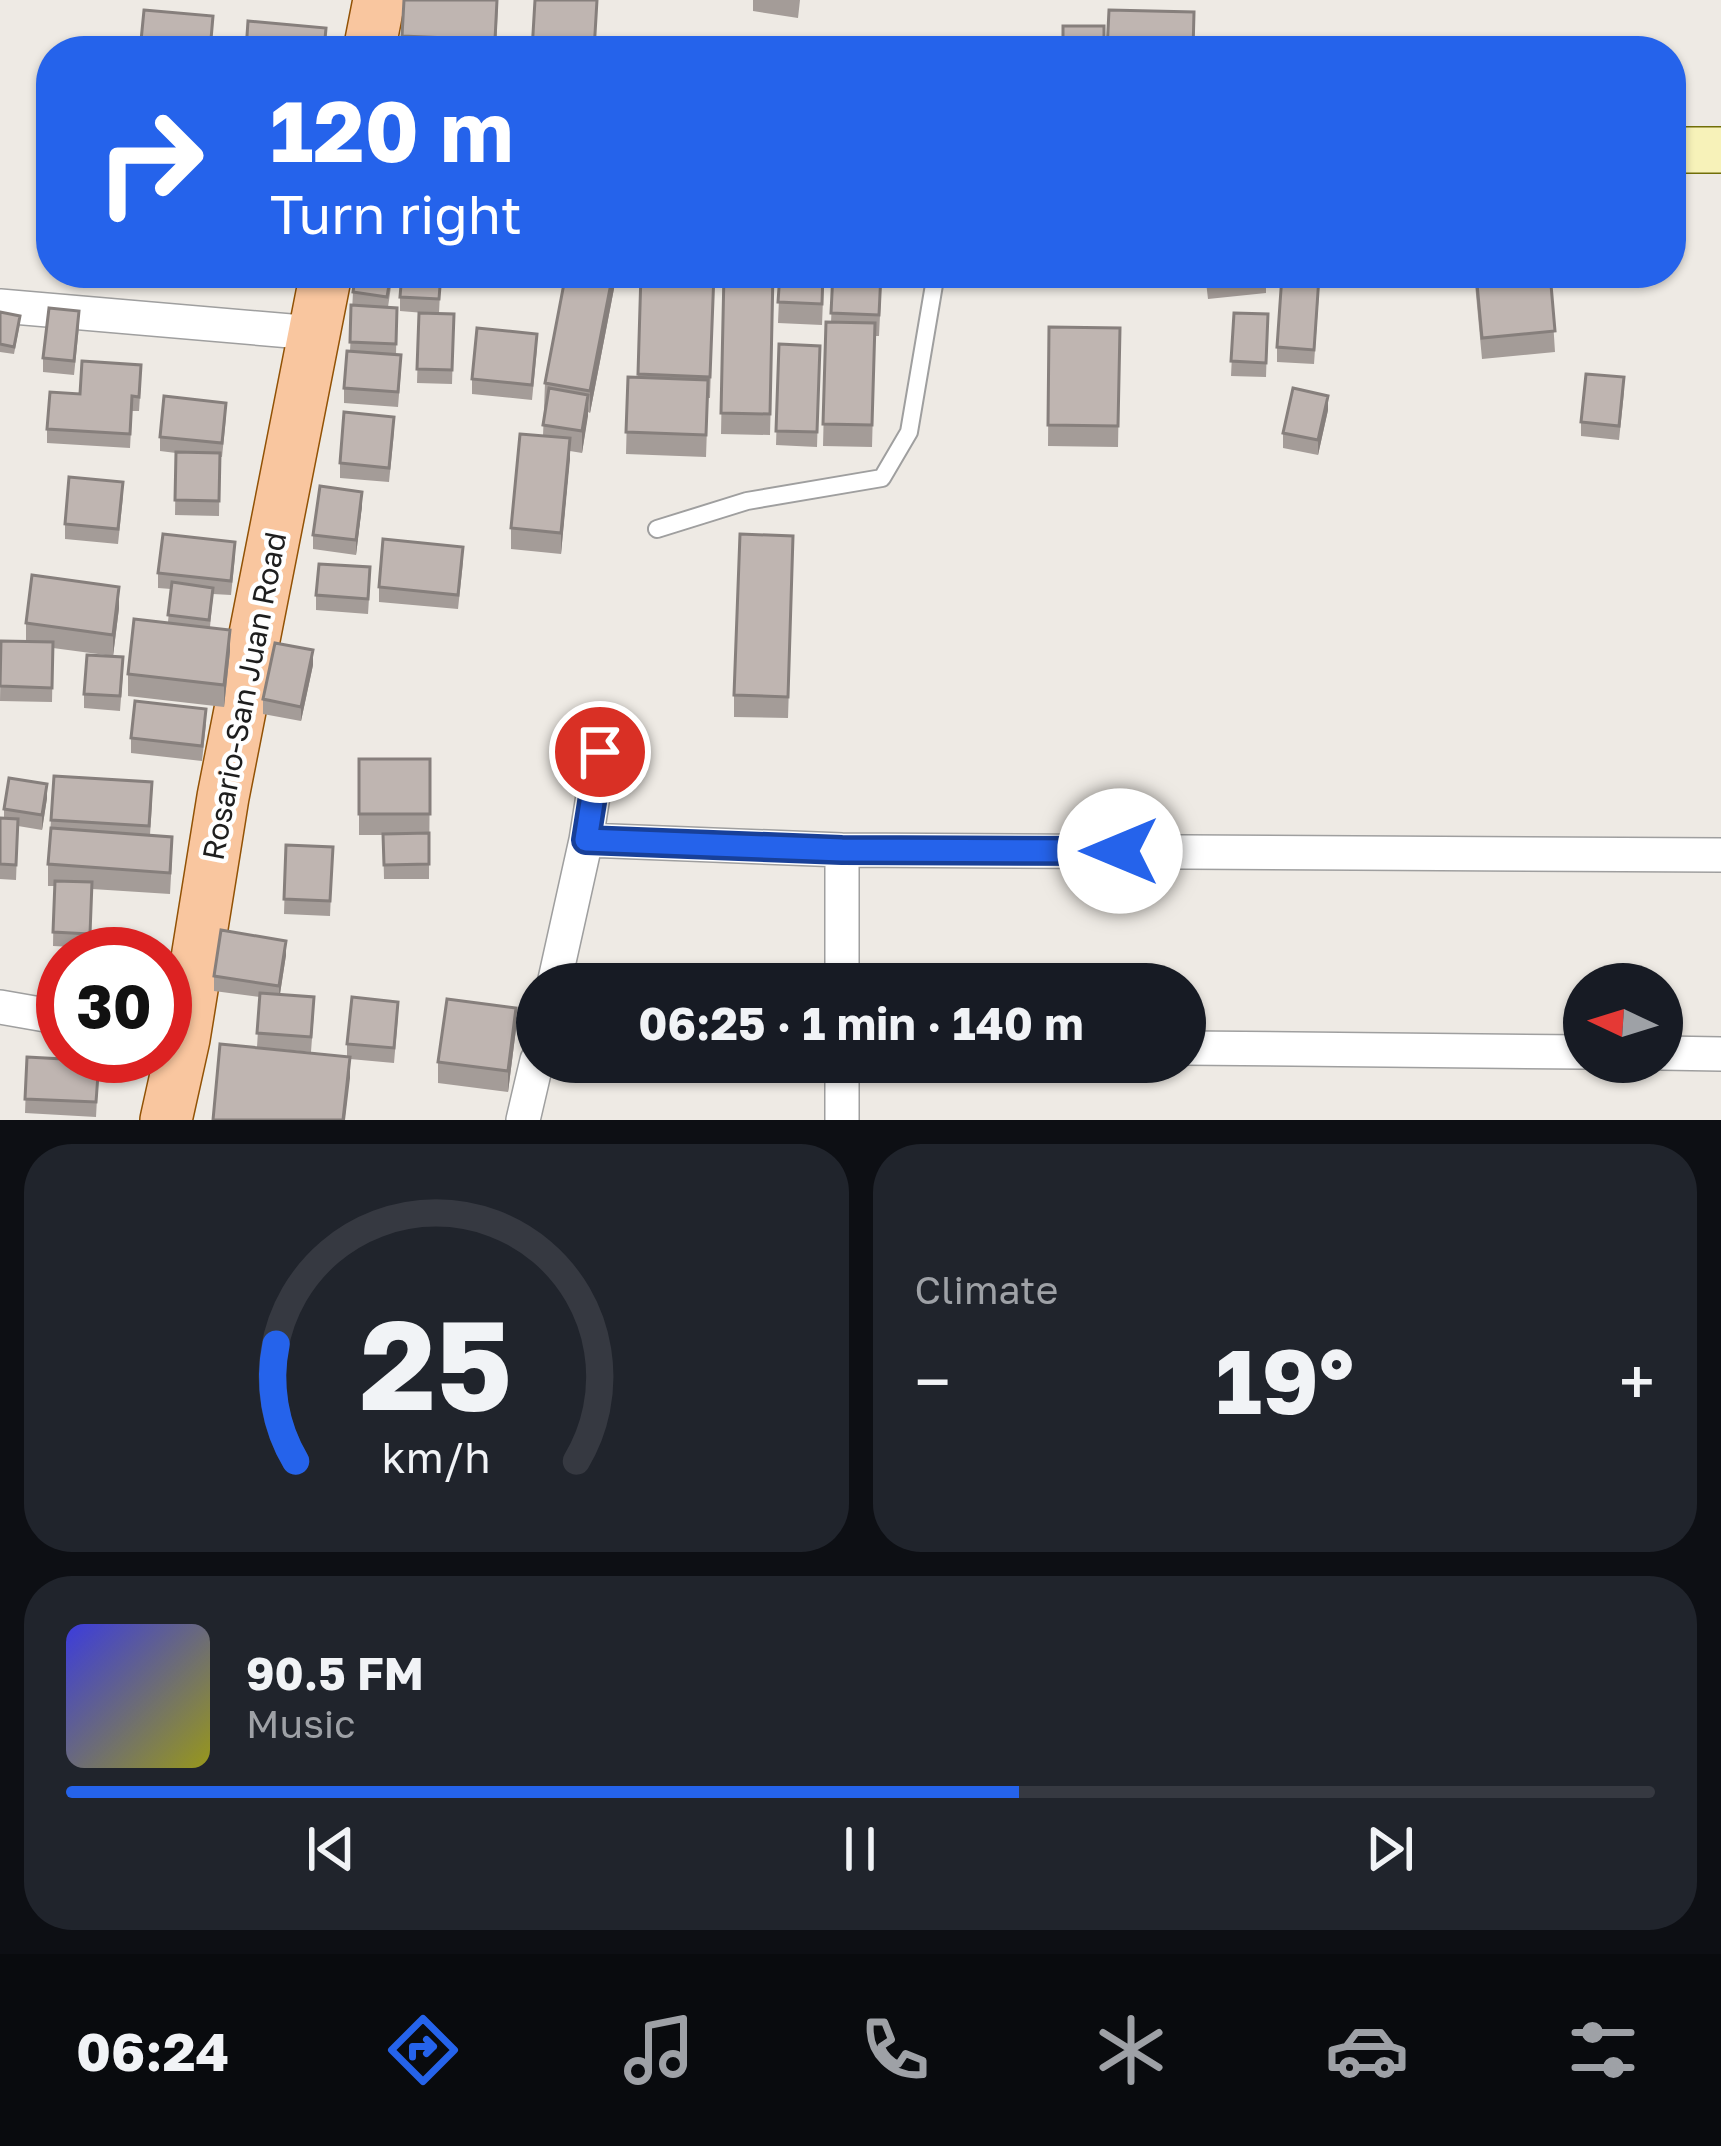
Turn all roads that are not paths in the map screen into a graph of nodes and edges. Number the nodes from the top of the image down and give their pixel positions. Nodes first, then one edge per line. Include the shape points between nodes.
1 (379, 0) edge
2 (372, 36) edge
3 (1686, 150) edge
4 (1721, 150) edge
5 (323, 288) edge
6 (933, 288) edge
7 (0, 306) edge
8 (314, 333) junction
9 (657, 529) dead end
10 (600, 752) dead end
11 (586, 840) junction
12 (842, 850) junction
13 (1721, 855) edge
14 (192, 949) edge
15 (559, 963) edge
16 (842, 963) edge
17 (0, 1007) edge
18 (36, 1013) edge
19 (1206, 1048) edge
20 (1563, 1052) edge
21 (1683, 1053) edge
22 (1721, 1054) edge
23 (170, 1083) edge
24 (532, 1083) edge
25 (842, 1083) edge
26 (166, 1120) edge
27 (524, 1120) edge
28 (842, 1120) edge

1 - 2 main road
3 - 4 street
5 - 8 main road, Rosario-San Juan Road
6 - 9 lane via 909,432 882,478 747,501
7 - 8 street
8 - 14 main road, Rosario-San Juan Road
10 - 11 street
11 - 12 street
11 - 15 street
12 - 13 street
12 - 16 street
17 - 18 street
19 - 20 street
21 - 22 street
23 - 26 main road, Rosario-San Juan Road
24 - 27 street
25 - 28 street

